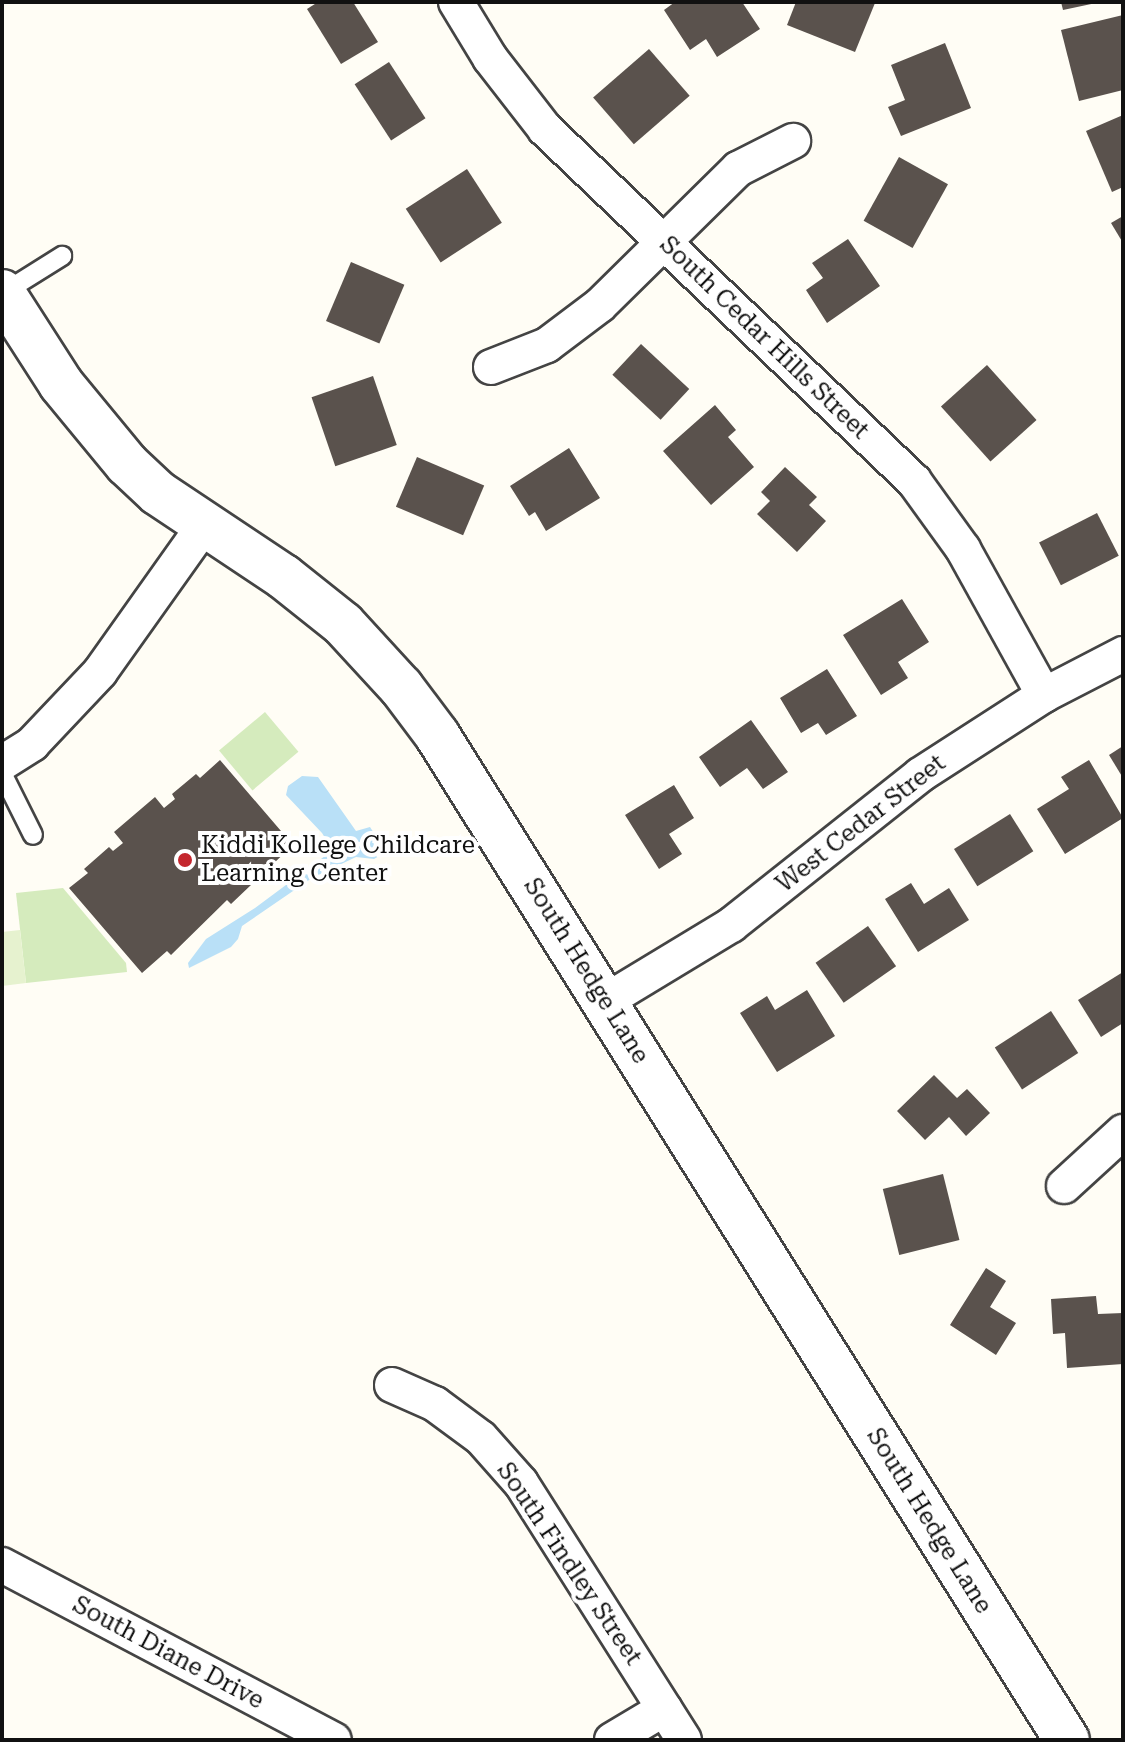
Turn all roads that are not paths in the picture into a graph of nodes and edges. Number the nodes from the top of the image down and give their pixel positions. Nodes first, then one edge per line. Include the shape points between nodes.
1 (456, 2) edge
2 (793, 141) dead end
3 (662, 240) junction
4 (62, 256) dead end
5 (2, 293) edge
6 (491, 367) dead end
7 (205, 524) junction
8 (1123, 654) edge
9 (1044, 695) junction
10 (2, 763) edge
11 (2, 773) edge
12 (33, 835) dead end
13 (604, 1002) junction
14 (1123, 1132) edge
15 (1064, 1186) dead end
16 (392, 1385) dead end
17 (2, 1565) edge
18 (664, 1709) junction
19 (334, 1740) edge
20 (612, 1740) edge
21 (684, 1740) edge
22 (1067, 1740) edge

1 - 3 street, South Cedar Hills Street via 490,58 545,129
2 - 3 street via 738,169
3 - 6 street via 600,305 547,345
3 - 9 street, South Cedar Hills Street via 914,481 963,549
4 - 5 lane
5 - 7 street, South Hedge Lane via 94,428 158,493
7 - 10 street via 100,672 32,744
7 - 13 street, South Hedge Lane via 343,624 401,687 437,735
8 - 9 street, West Cedar Street
9 - 13 street, West Cedar Street via 920,775 731,925
11 - 12 lane
13 - 22 street, South Hedge Lane
14 - 15 street
16 - 18 street, South Findley Street via 435,1404 481,1438 521,1483
17 - 19 street, South Diane Drive
18 - 20 street
18 - 21 street, South Findley Street

